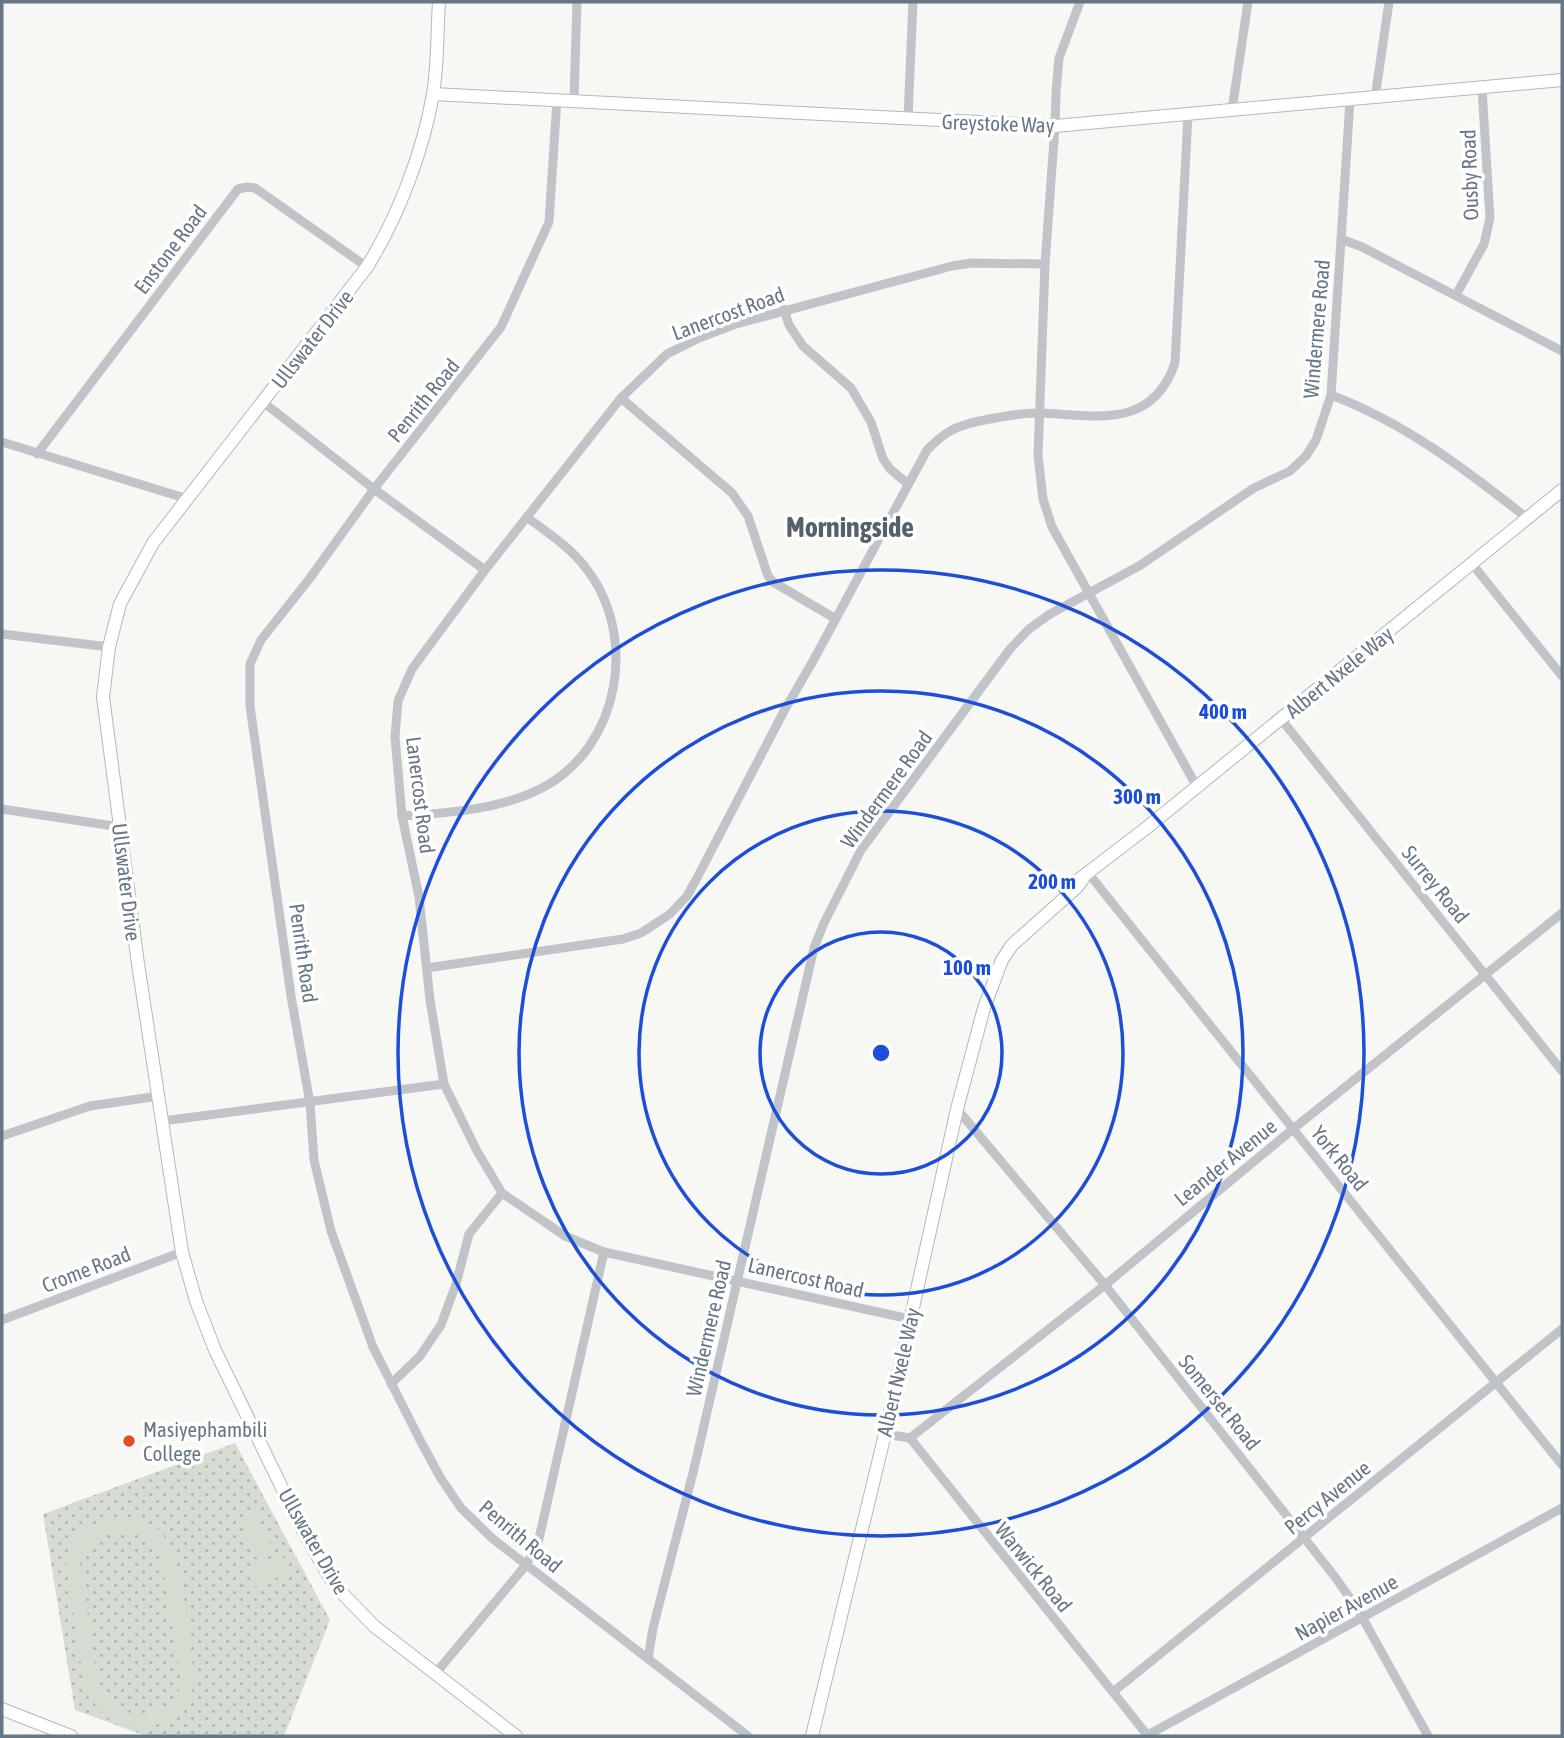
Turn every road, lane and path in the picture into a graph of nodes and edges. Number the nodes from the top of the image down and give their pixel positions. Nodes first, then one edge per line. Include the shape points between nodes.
1 (439, 2) edge
2 (577, 2) edge
3 (913, 2) edge
4 (1080, 2) edge
5 (1248, 2) edge
6 (1389, 2) edge
7 (1562, 80) edge
8 (1482, 88) junction
9 (433, 93) junction
10 (1375, 98) junction
11 (557, 99) junction
12 (574, 100) junction
13 (1350, 100) junction
14 (1232, 110) junction
15 (1188, 115) junction
16 (908, 118) junction
17 (1055, 126) junction
18 (1341, 239) junction
19 (1045, 264) junction
20 (368, 267) junction
21 (1456, 295) junction
22 (784, 309) junction
23 (1562, 351) edge
24 (1331, 395) junction
25 (621, 398) junction
26 (263, 402) junction
27 (1039, 413) junction
28 (2, 442) edge
29 (37, 454) junction
30 (908, 484) junction
31 (374, 489) junction
32 (1562, 490) edge
33 (188, 499) junction
34 (528, 518) junction
35 (1527, 518) junction
36 (1473, 565) junction
37 (485, 570) junction
38 (1090, 594) junction
39 (836, 619) junction
40 (2, 634) edge
41 (109, 647) junction
42 (1562, 676) edge
43 (1281, 719) junction
44 (1197, 787) junction
45 (2, 809) edge
46 (402, 816) junction
47 (120, 827) junction
48 (1086, 876) junction
49 (1562, 913) edge
50 (427, 968) junction
51 (1486, 974) junction
52 (1562, 1071) edge
53 (444, 1084) junction
54 (159, 1096) junction
55 (310, 1103) junction
56 (957, 1109) junction
57 (163, 1121) junction
58 (1293, 1129) junction
59 (2, 1136) edge
60 (502, 1193) junction
61 (182, 1252) junction
62 (604, 1252) junction
63 (736, 1280) junction
64 (1105, 1285) junction
65 (910, 1319) junction
66 (2, 1320) edge
67 (1562, 1329) edge
68 (1496, 1381) junction
69 (391, 1384) junction
70 (885, 1433) junction
71 (910, 1438) junction
72 (1562, 1465) edge
73 (1562, 1508) edge
74 (1305, 1537) junction
75 (526, 1564) junction
76 (1362, 1619) junction
77 (648, 1659) junction
78 (435, 1674) junction
79 (1113, 1692) junction
80 (2, 1709) edge
81 (71, 1736) edge
82 (516, 1736) edge
83 (748, 1736) edge
84 (812, 1736) edge
85 (1147, 1736) edge
86 (1428, 1736) edge

1 - 9 street, Ullswater Drive
2 - 12 street
3 - 16 street
4 - 17 street via 1059,58
5 - 14 street
6 - 10 street
7 - 8 street, Greystoke Way
8 - 10 street, Greystoke Way
8 - 21 street, Ousby Road via 1490,218 1484,244
9 - 11 street, Greystoke Way
9 - 20 street, Ullswater Drive via 404,191
10 - 13 street, Greystoke Way
11 - 12 street, Greystoke Way
11 - 31 street, Penrith Road via 549,222 506,317 495,338
12 - 16 street, Greystoke Way
13 - 14 street, Greystoke Way
13 - 18 street, Windermere Road
14 - 15 street, Greystoke Way
15 - 17 street, Greystoke Way
15 - 27 street via 1171,374 1155,396 1133,412 1089,418
16 - 17 street, Greystoke Way
17 - 19 street
18 - 21 street
18 - 24 street, Windermere Road
19 - 22 street, Lanercost Road via 952,266
19 - 27 street
20 - 26 street, Ullswater Drive
20 - 29 street, Enstone Road via 255,188 238,189
21 - 23 street
22 - 25 street, Lanercost Road via 667,354
22 - 30 street via 803,346 851,388 872,422 883,459
24 - 35 street via 1410,432
24 - 38 street, Windermere Road via 1316,440 1290,471 1254,488
25 - 34 street, Lanercost Road
25 - 39 street via 732,493 748,516 772,582
26 - 31 street
26 - 33 street, Ullswater Drive
27 - 30 street via 954,428 927,450
27 - 38 street via 1043,499 1052,527
28 - 29 street
29 - 33 street
30 - 39 street
31 - 37 street
31 - 55 street, Penrith Road via 261,640 250,664 250,706
32 - 35 street, Albert Nxele Way
33 - 41 street, Ullswater Drive via 136,571 120,604
34 - 37 street, Lanercost Road
34 - 46 street via 575,555 608,609 615,685 602,726 573,764 543,788 489,806
35 - 36 street, Albert Nxele Way
36 - 42 street
36 - 43 street, Albert Nxele Way
37 - 46 street, Lanercost Road via 412,669 398,701 395,737
38 - 44 street
38 - 63 street, Windermere Road via 1039,622 1010,649 870,836 849,872 814,948
39 - 50 street via 687,896 670,914 622,939
40 - 41 street
41 - 47 street, Ullswater Drive via 103,697
43 - 44 street, Albert Nxele Way
43 - 51 street, Surrey Road
44 - 48 street, Albert Nxele Way
45 - 47 street
46 - 50 street, Lanercost Road via 419,897
47 - 54 street, Ullswater Drive
48 - 56 street, Albert Nxele Way via 1001,949 983,995 984,1008
48 - 58 street, York Road
49 - 51 street, Leander Avenue
50 - 53 street, Lanercost Road
51 - 52 street, Surrey Road
51 - 58 street, Leander Avenue
53 - 55 street
53 - 60 street, Lanercost Road
54 - 57 street, Ullswater Drive
54 - 59 street via 90,1106
55 - 57 street
55 - 69 street, Penrith Road via 314,1160 331,1231
56 - 64 street, Somerset Road
56 - 65 street, Albert Nxele Way
57 - 61 street, Ullswater Drive
58 - 64 street, Leander Avenue
58 - 68 street, York Road
60 - 62 street, Lanercost Road via 565,1236
60 - 69 street via 469,1234 456,1284 435,1334
61 - 66 street, Crome Road
61 - 78 street, Ullswater Drive via 215,1350 331,1580 357,1610
62 - 63 street, Lanercost Road
62 - 75 street via 538,1543
63 - 65 street, Lanercost Road
63 - 77 street, Windermere Road
64 - 71 street, Leander Avenue
64 - 74 street, Somerset Road
65 - 70 street, Albert Nxele Way
67 - 68 street, Percy Avenue
68 - 72 street, York Road
68 - 74 street, Percy Avenue
69 - 75 street, Penrith Road via 461,1508
70 - 71 street
70 - 84 street, Albert Nxele Way
71 - 79 street, Warwick Road
73 - 76 street, Napier Avenue
74 - 76 street, Somerset Road
74 - 79 street, Percy Avenue
75 - 77 street, Penrith Road
75 - 78 street
76 - 85 street, Napier Avenue
76 - 86 street, Somerset Road
77 - 83 street, Penrith Road
78 - 82 street, Ullswater Drive
79 - 85 street, Warwick Road
80 - 81 street

